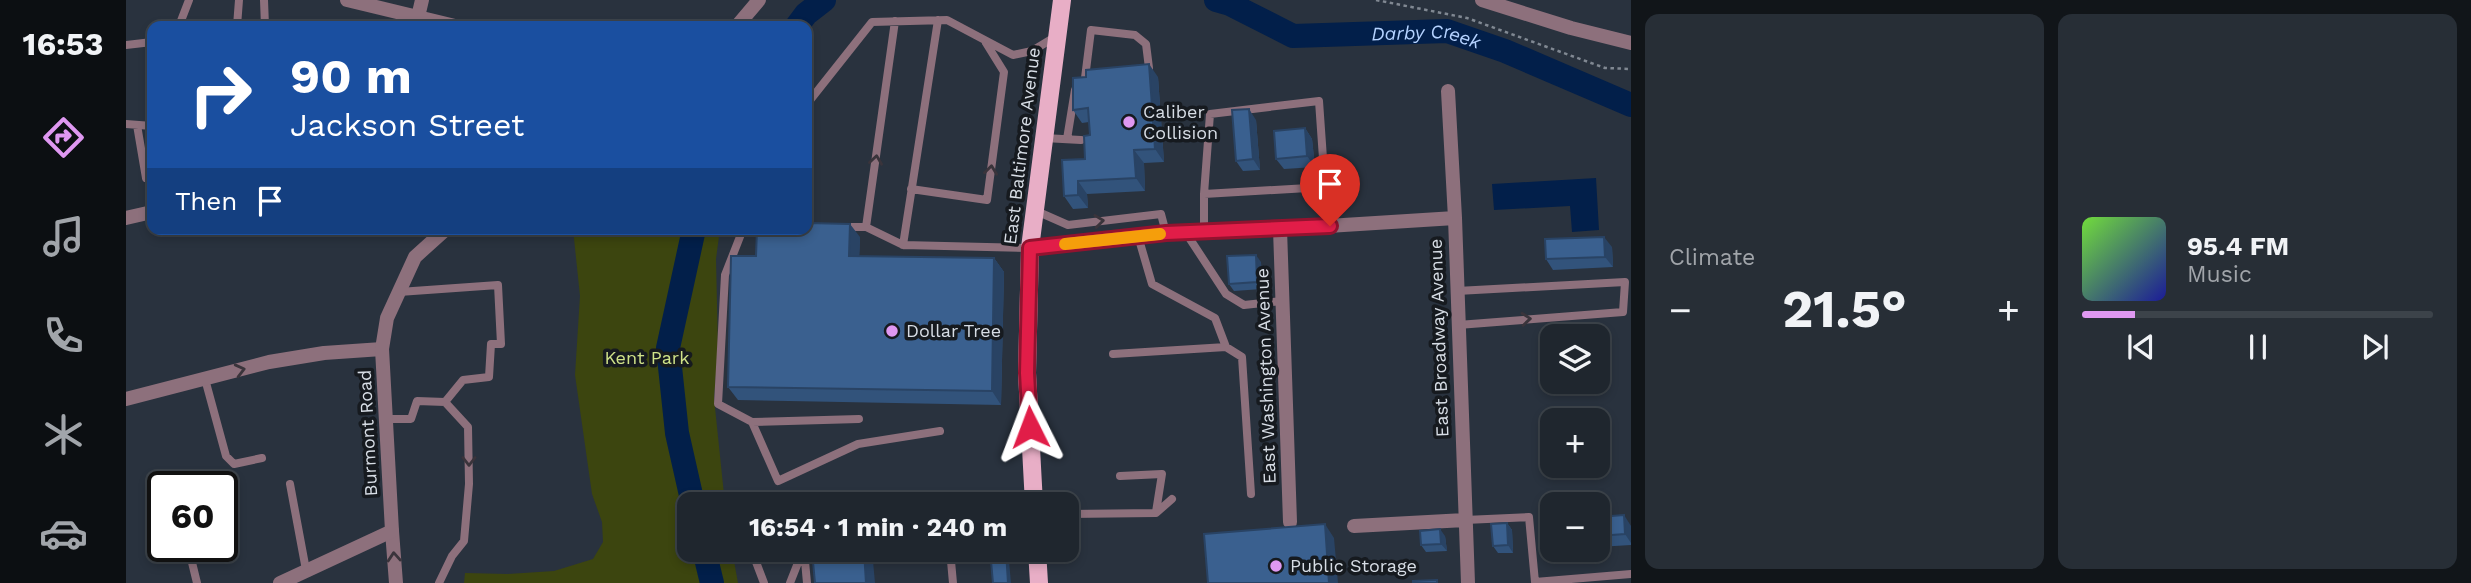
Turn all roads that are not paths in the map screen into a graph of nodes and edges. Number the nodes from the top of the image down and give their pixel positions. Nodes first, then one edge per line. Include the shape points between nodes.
1 (190, 0) edge
2 (239, 0) edge
3 (264, 0) edge
4 (347, 0) edge
5 (422, 0) edge
6 (759, 0) edge
7 (1482, 0) edge
8 (1062, 2) edge
9 (418, 18) junction
10 (938, 20) junction
11 (181, 21) edge
12 (237, 21) edge
13 (265, 21) edge
14 (432, 21) edge
15 (741, 21) edge
16 (895, 21) junction
17 (1057, 36) junction
18 (985, 40) junction
19 (147, 43) edge
20 (1631, 43) edge
21 (126, 45) edge
22 (1136, 71) edge
23 (1098, 76) edge
24 (1086, 78) junction
25 (1447, 91) dead end
26 (812, 98) edge
27 (126, 124) edge
28 (137, 125) junction
29 (147, 126) edge
30 (1044, 138) junction
31 (1067, 139) junction
32 (1081, 140) edge
33 (147, 178) edge
34 (1325, 187) junction
35 (911, 189) junction
36 (1204, 194) junction
37 (1034, 210) junction
38 (147, 213) edge
39 (1455, 218) junction
40 (126, 219) edge
41 (1330, 226) junction
42 (833, 227) edge
43 (866, 227) junction
44 (1280, 229) junction
45 (1204, 232) junction
46 (1166, 233) junction
47 (1186, 233) junction
48 (439, 235) edge
49 (741, 235) edge
50 (1138, 236) junction
51 (903, 245) junction
52 (1030, 248) junction
53 (1457, 291) junction
54 (398, 292) junction
55 (1282, 301) junction
56 (1627, 311) edge
57 (1458, 325) junction
58 (1226, 347) junction
59 (382, 349) junction
60 (1113, 354) dead end
61 (205, 379) junction
62 (126, 399) edge
63 (445, 402) junction
64 (386, 419) junction
65 (859, 419) dead end
66 (752, 422) junction
67 (940, 431) dead end
68 (262, 458) dead end
69 (1119, 476) dead end
70 (290, 484) dead end
71 (1033, 492) edge
72 (1251, 494) dead end
73 (1172, 499) dead end
74 (1156, 513) junction
75 (1079, 514) edge
76 (1465, 520) junction
77 (1290, 522) dead end
78 (1354, 526) dead end
79 (392, 531) junction
80 (192, 562) edge
81 (756, 562) edge
82 (799, 562) edge
83 (805, 562) edge
84 (951, 562) edge
85 (1038, 562) edge
86 (306, 570) junction
87 (1631, 574) edge
88 (197, 583) edge
89 (280, 583) edge
90 (396, 583) edge
91 (439, 583) edge
92 (764, 583) edge
93 (790, 583) edge
94 (807, 583) edge
95 (953, 583) edge
96 (1039, 583) edge
97 (1468, 583) edge

1 - 11 lane
2 - 12 lane
3 - 13 lane
4 - 9 street
5 - 9 street
6 - 15 street
7 - 20 street
8 - 17 main road, East Baltimore Avenue
9 - 14 street
10 - 16 lane
10 - 18 lane via 947,20
10 - 35 lane
16 - 26 lane via 872,22
43 -> 16 lane
17 - 18 lane via 1032,51 1013,55
17 - 30 main road, East Baltimore Avenue
35 -> 18 lane via 987,200 1004,72
19 - 21 lane
22 - 24 lane via 1149,68 1146,44 1135,35 1091,30
23 - 24 lane
24 - 31 lane via 1077,80
25 - 39 street, East Broadway Avenue
27 - 28 lane
28 - 29 lane
28 - 33 lane
30 - 31 lane
30 - 37 main road, East Baltimore Avenue
31 - 32 lane
34 - 36 lane
34 - 36 lane via 1319,102 1210,114
34 - 41 lane
35 - 51 lane
36 - 45 lane
37 -> 46 lane via 1068,225 1161,214
37 - 52 main road, East Baltimore Avenue
38 - 40 street
39 - 41 street
39 - 53 street, East Broadway Avenue
41 - 44 street
42 - 43 lane
43 - 51 lane
44 - 45 street
44 - 55 street, East Washington Avenue
45 - 47 street
46 - 47 street
46 - 50 street
47 - 55 lane via 1226,294 1244,304
48 - 54 street, Burmont Road via 415,257
49 - 66 lane via 725,275 718,404
50 - 52 street
50 - 58 lane via 1153,284 1215,317
51 - 52 lane
52 - 71 main road, East Baltimore Avenue via 1027,373
53 - 56 lane via 1625,282
53 - 57 street, East Broadway Avenue
54 - 59 street, Burmont Road via 387,318
54 - 63 lane via 498,285 501,344 491,344 489,377 463,380
55 - 77 street, East Washington Avenue
57 -> 56 lane
57 - 76 street, East Broadway Avenue
58 - 60 lane
58 - 72 lane via 1242,357
61 -> 59 street via 269,362
59 - 64 street, Burmont Road
61 - 62 street
61 - 68 lane via 226,456 234,464
63 - 64 lane via 417,401 411,419
63 -> 91 lane via 468,426 469,484 464,541
64 - 79 street, Burmont Road
65 - 66 lane
66 - 67 lane via 778,481 858,444
69 - 74 lane via 1162,474
70 - 86 lane
73 - 74 lane
74 - 75 lane
76 - 78 street
76 - 87 lane via 1530,516 1535,582
76 - 97 street, East Broadway Avenue
79 - 86 street
90 -> 79 street, Burmont Road
80 - 88 lane
81 - 92 lane
82 - 93 lane
83 - 94 lane
84 - 95 lane
85 - 96 main road
86 - 89 street

